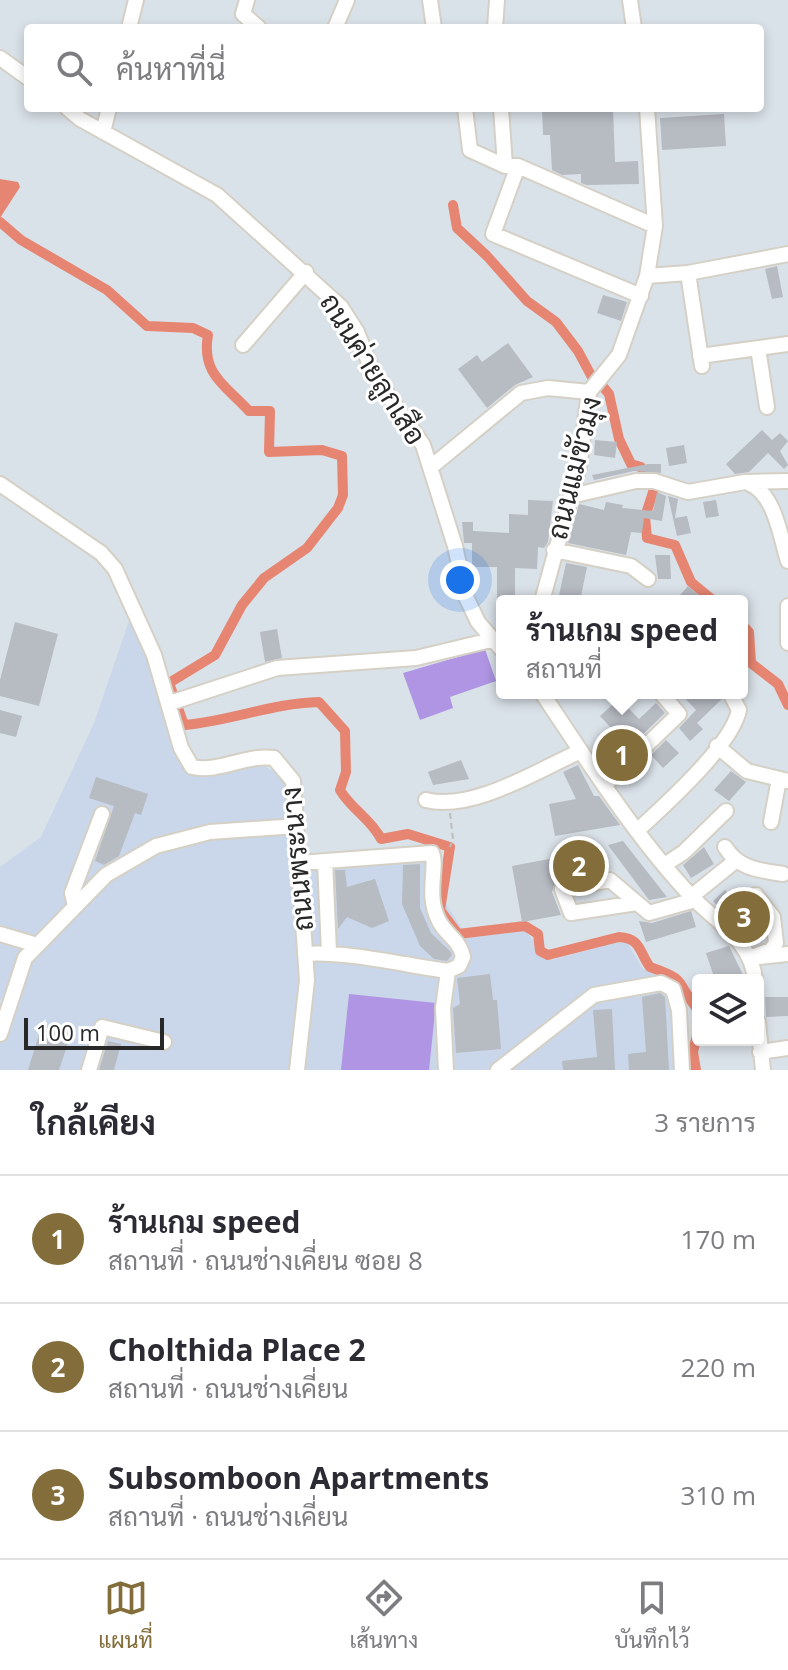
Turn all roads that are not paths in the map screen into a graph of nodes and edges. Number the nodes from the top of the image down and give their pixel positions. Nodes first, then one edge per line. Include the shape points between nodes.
1 (136, 0) edge
2 (347, 0) edge
3 (430, 0) edge
4 (497, 0) edge
5 (630, 0) edge
6 (245, 7) edge
7 (130, 24) edge
8 (256, 24) edge
9 (337, 24) edge
10 (433, 24) edge
11 (495, 24) edge
12 (633, 24) edge
13 (0, 58) edge
14 (24, 75) edge
15 (73, 112) edge
16 (108, 112) edge
17 (465, 112) edge
18 (502, 112) edge
19 (647, 112) edge
20 (103, 132) junction
21 (512, 166) junction
22 (655, 226) junction
23 (788, 254) edge
24 (306, 272) junction
25 (688, 273) junction
26 (647, 276) junction
27 (641, 296) junction
28 (788, 344) edge
29 (243, 345) dead end
30 (758, 348) junction
31 (589, 392) junction
32 (767, 407) dead end
33 (431, 467) junction
34 (788, 481) edge
35 (745, 482) junction
36 (0, 484) edge
37 (571, 496) junction
38 (554, 550) junction
39 (788, 561) edge
40 (648, 579) dead end
41 (546, 595) edge
42 (788, 606) edge
43 (496, 643) edge
44 (788, 643) edge
45 (496, 645) edge
46 (546, 699) edge
47 (666, 699) edge
48 (735, 699) edge
49 (175, 703) junction
50 (717, 746) junction
51 (581, 751) junction
52 (783, 780) edge
53 (605, 785) junction
54 (426, 800) dead end
55 (726, 811) dead end
56 (102, 814) dead end
57 (771, 822) dead end
58 (297, 826) junction
59 (639, 829) junction
60 (725, 847) dead end
61 (325, 861) junction
62 (734, 862) junction
63 (299, 863) junction
64 (666, 864) junction
65 (783, 874) dead end
66 (756, 895) dead end
67 (693, 898) junction
68 (637, 903) junction
69 (75, 906) junction
70 (0, 934) edge
71 (37, 945) junction
72 (329, 952) junction
73 (305, 954) junction
74 (788, 954) edge
75 (749, 958) junction
76 (448, 971) junction
77 (753, 974) edge
78 (0, 1034) edge
79 (164, 1042) dead end
80 (760, 1046) edge
81 (788, 1048) edge
82 (760, 1052) junction
83 (89, 1070) edge
84 (297, 1070) edge
85 (446, 1070) edge
86 (498, 1070) edge
87 (682, 1070) edge
88 (763, 1070) edge

1 - 7 street
2 - 9 street
3 - 10 street
4 - 11 street
5 - 12 street
6 - 8 street
13 - 14 street
15 - 20 street, ถนนค่ายลูกเสือ
16 - 20 street
17 - 21 street via 470,150
18 - 21 street
19 - 22 street, ถนนแม่ขัวมุง
20 - 24 street, ถนนค่ายลูกเสือ via 217,195
21 - 22 street
21 - 27 street via 493,234
22 - 26 street, ถนนแม่ขัวมุง
23 - 25 street
24 - 29 street
24 - 33 street, ถนนค่ายลูกเสือ via 341,307 374,375 413,428
25 - 26 street
25 - 30 street via 701,361
26 - 27 street, ถนนแม่ขัวมุง
27 - 31 street, ถนนแม่ขัวมุง via 619,355
28 - 30 street
30 - 32 street
31 - 33 street via 548,388 521,393
31 - 37 street, ถนนแม่ขัวมุง
33 - 43 street, ถนนค่ายลูกเสือ via 466,597
34 - 35 street
35 - 37 street via 688,492 636,481
35 - 39 street via 762,491 769,503
36 - 49 street via 101,553 115,569
37 - 38 street, ถนนแม่ขัวมุง
38 - 40 street via 631,566
38 - 41 street, ถนนแม่ขัวมุง
42 - 44 street
45 - 49 street via 416,658 277,668
46 - 51 street
47 - 53 street via 679,714
48 - 50 street via 737,719
49 - 58 street, ถนนพระนาง via 181,748 192,767 258,756 274,758 285,767 293,781
50 - 52 street via 747,771
50 - 59 street via 681,791
51 - 53 street
51 - 54 street via 468,801
52 - 57 street
53 - 59 street
55 - 64 street
56 - 69 street via 72,893
58 - 63 street, ถนนพระนาง
58 - 69 street via 210,832 156,846 106,875
59 - 64 street
60 - 62 street
61 - 63 street
61 - 72 street
61 - 76 street via 433,854 430,890 439,921 463,953 461,964
62 - 65 street
62 - 67 street
63 - 73 street, ถนนพระนาง
64 - 67 street
66 - 75 street via 773,917 776,943
67 - 68 street via 649,913
67 - 75 street
68 - 68 street via 571,913 562,889 610,880
69 - 71 street
70 - 71 street
71 - 78 street via 25,958
72 - 73 street
72 - 76 street
73 - 84 street, ถนนพระนาง via 306,1010
74 - 75 street
75 - 77 street
76 - 85 street via 443,1008
79 - 83 street via 102,1027
80 - 82 street
81 - 82 street
82 - 88 street
86 - 87 street via 594,995 661,983 673,989 679,1010

